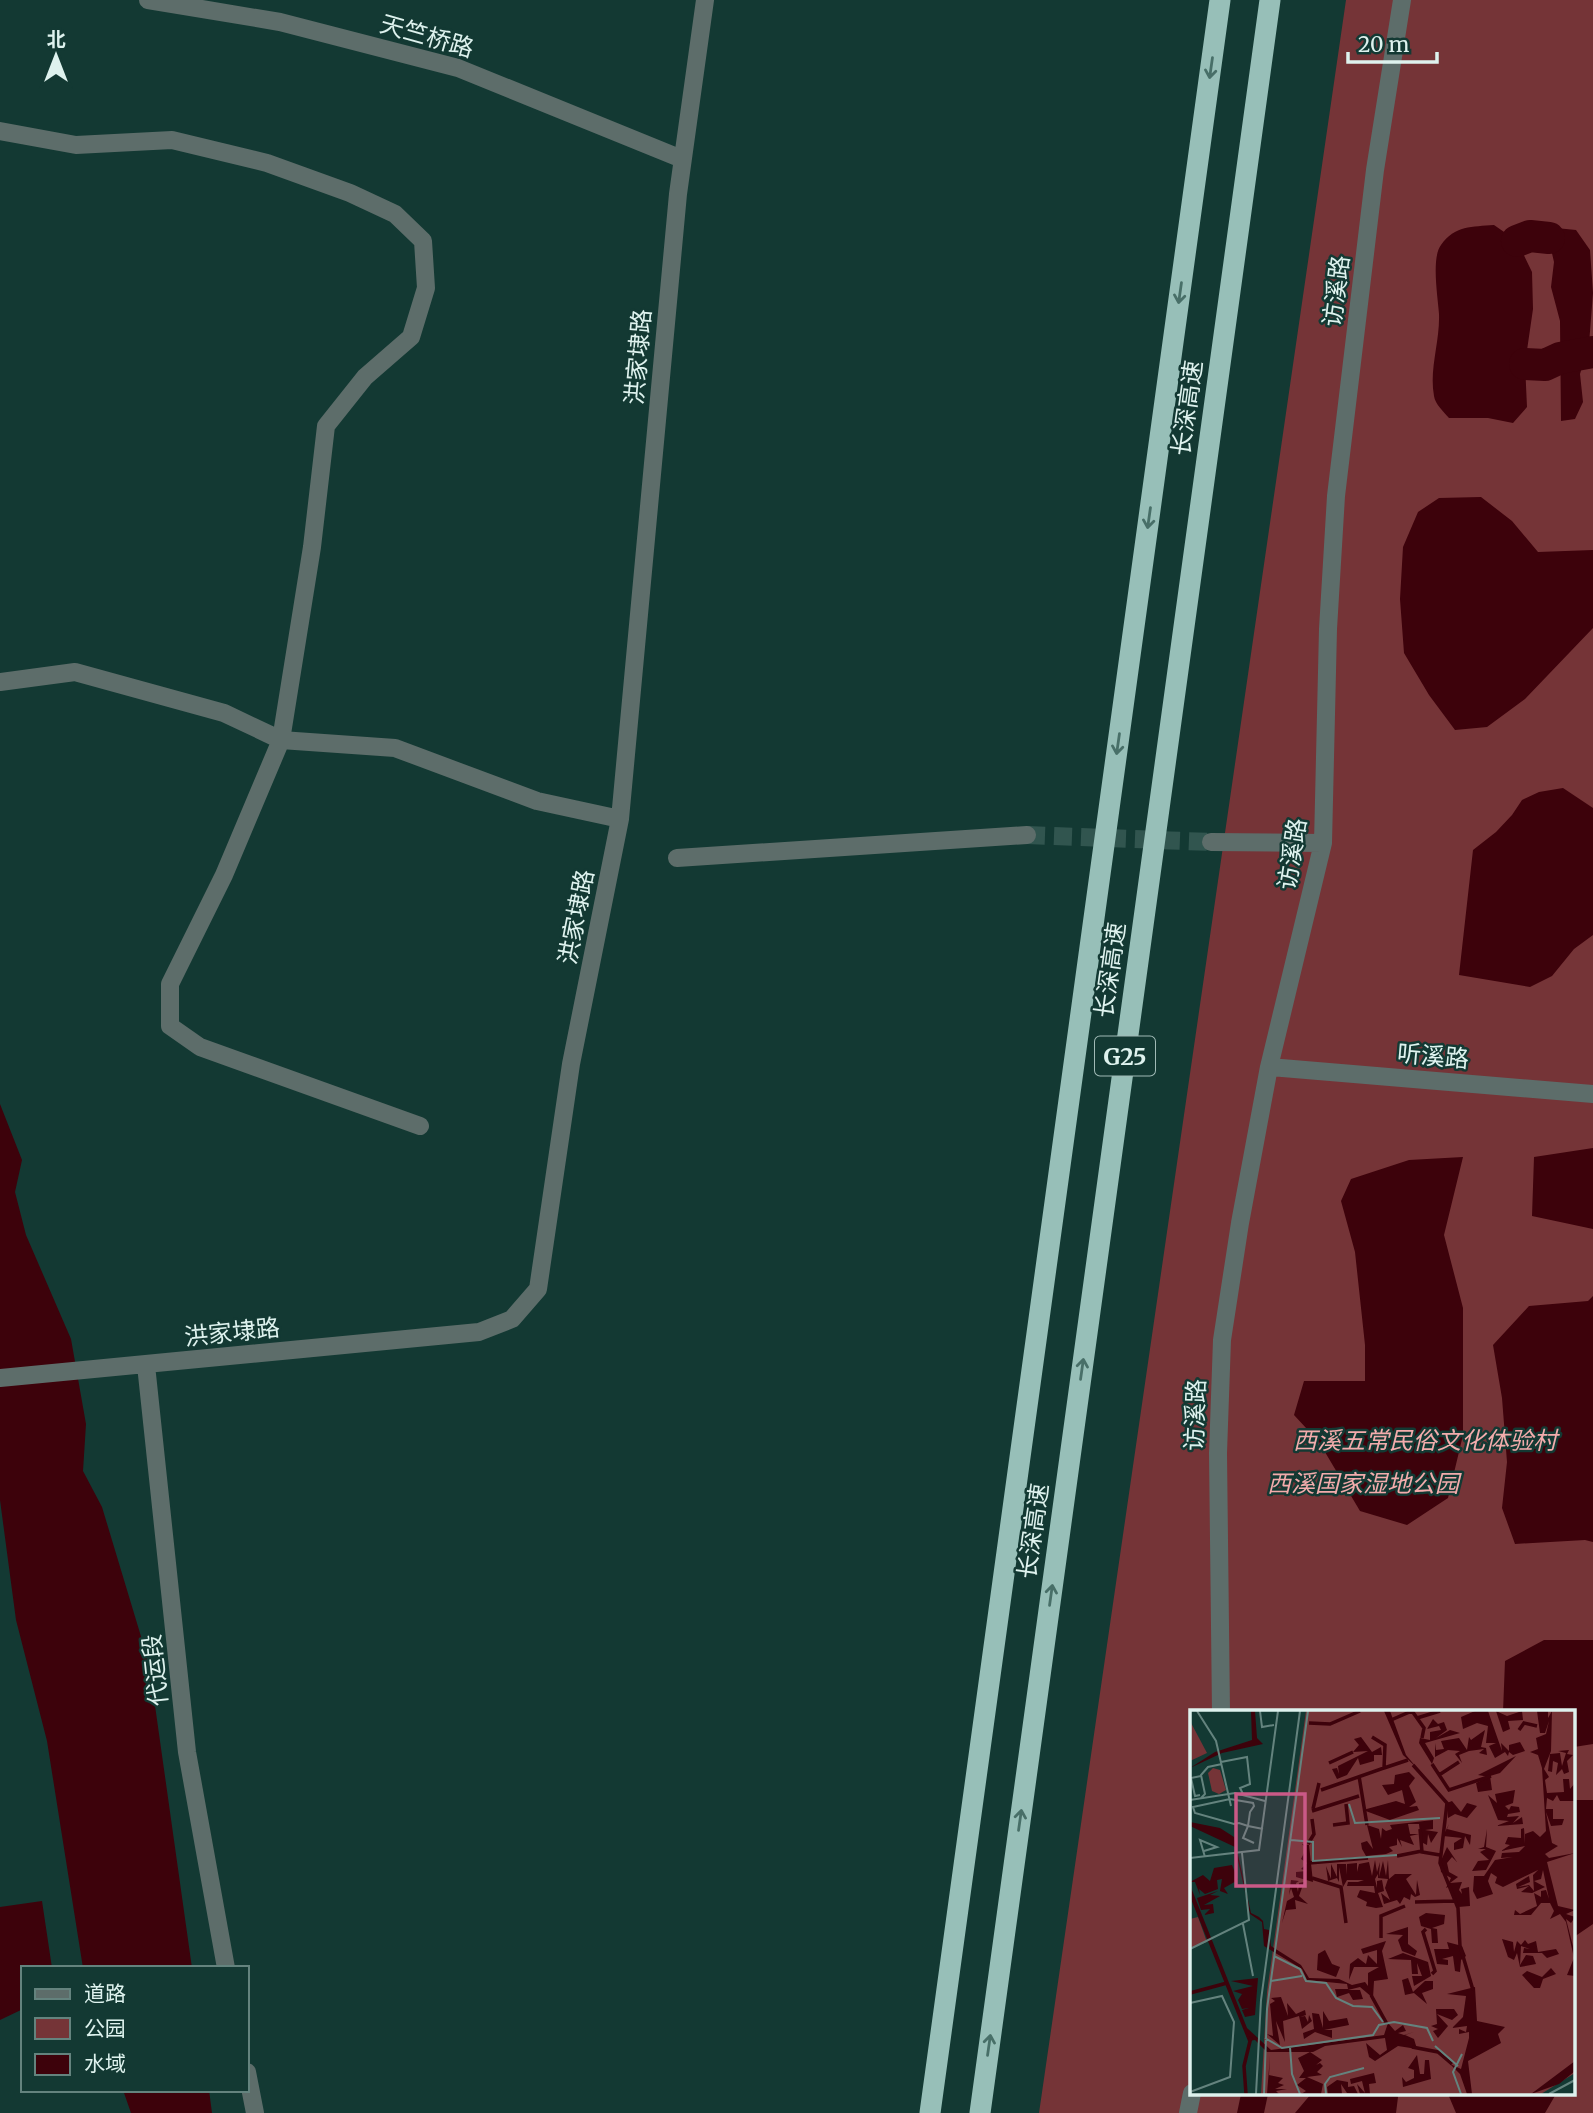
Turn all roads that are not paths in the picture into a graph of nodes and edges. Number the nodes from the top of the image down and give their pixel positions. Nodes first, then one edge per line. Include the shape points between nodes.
1 (148, 0) edge
2 (705, 0) edge
3 (1220, 0) edge
4 (1270, 0) edge
5 (1402, 0) edge
6 (166, 1) edge
7 (0, 131) edge
8 (682, 159) junction
9 (0, 682) edge
10 (281, 740) junction
11 (620, 819) junction
12 (1027, 835) tunnel mouth
13 (1211, 842) tunnel mouth
14 (1323, 843) junction
15 (677, 858) dead end
16 (1269, 1067) junction
17 (1593, 1094) edge
18 (420, 1126) dead end
19 (146, 1365) junction
20 (0, 1378) edge
21 (1221, 1710) edge
22 (226, 1966) edge
23 (248, 2077) edge
24 (255, 2113) edge
25 (930, 2113) edge
26 (980, 2113) edge

1 - 6 street, 天竺桥路
2 - 8 street, 洪家埭路
3 -> 25 highway, 长深高速 / G25
26 -> 4 highway, 长深高速 / G25
5 - 14 street, 访溪路 via 1375,170 1336,496
6 - 8 street, 天竺桥路 via 280,22 458,68
7 - 10 street via 76,145 172,140 267,163 350,192 395,214 423,241 426,288 411,337 365,377 326,426
8 - 11 street, 洪家埭路
9 - 10 street via 75,672 224,713
10 - 11 street via 395,748 537,801
10 - 18 street via 224,875 170,984 170,1026 200,1047
11 - 19 street, 洪家埭路 via 571,1064 538,1289 512,1319 479,1332
12 - 15 street
13 - 14 street
14 - 16 street, 访溪路
16 - 17 street, 听溪路
16 - 21 street, 访溪路 via 1222,1340 1218,1453
19 - 20 street, 洪家埭路
19 - 22 street, 代运段 via 187,1752
23 - 24 street

